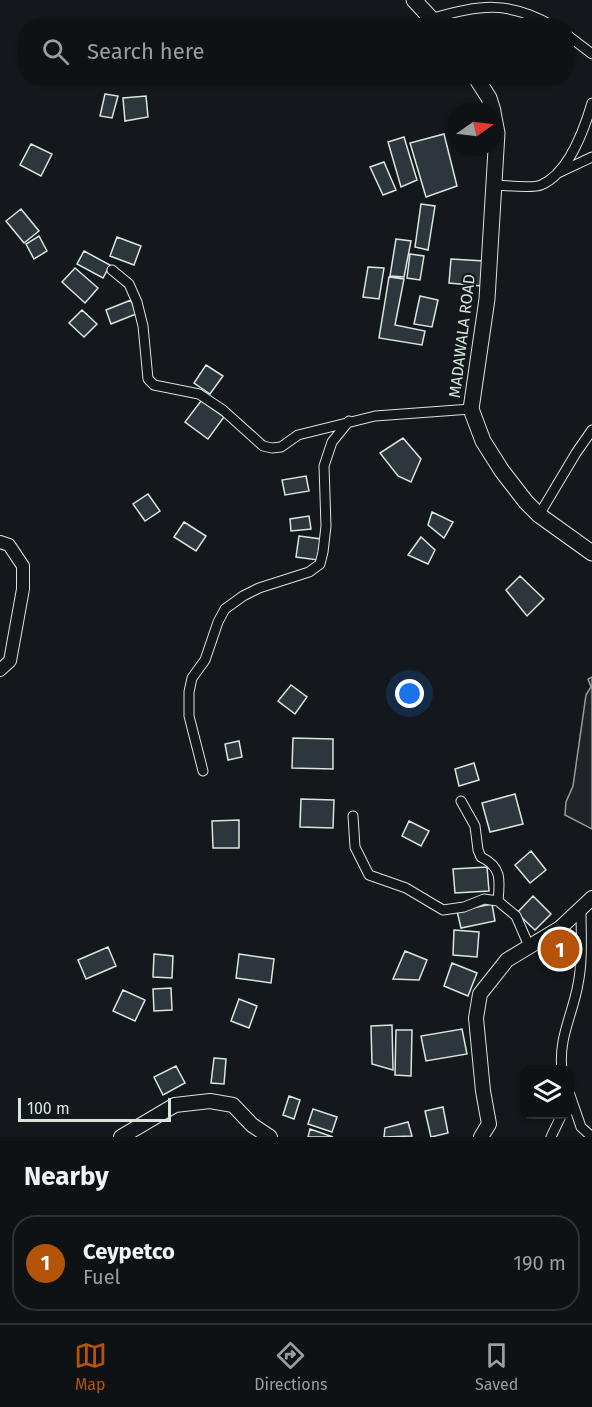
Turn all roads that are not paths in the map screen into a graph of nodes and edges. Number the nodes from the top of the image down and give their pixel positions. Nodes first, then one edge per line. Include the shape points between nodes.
1 (414, 0) edge
2 (510, 4) edge
3 (431, 18) edge
4 (448, 18) edge
5 (541, 18) edge
6 (574, 40) edge
7 (592, 54) edge
8 (480, 84) edge
9 (490, 102) edge
10 (592, 103) edge
11 (496, 156) edge
12 (592, 157) edge
13 (556, 174) junction
14 (494, 185) junction
15 (112, 270) dead end
16 (471, 409) junction
17 (349, 421) junction
18 (592, 430) edge
19 (539, 515) junction
20 (0, 543) edge
21 (592, 553) edge
22 (0, 670) edge
23 (203, 771) dead end
24 (460, 801) dead end
25 (353, 816) dead end
26 (592, 898) edge
27 (498, 901) junction
28 (581, 910) junction
29 (530, 946) junction
30 (562, 1065) edge
31 (574, 1107) edge
32 (560, 1119) edge
33 (121, 1137) edge
34 (270, 1137) edge
35 (482, 1137) edge
36 (552, 1137) edge
37 (592, 1137) edge

1 - 3 main road
2 - 4 street via 489,5
2 - 5 street
6 - 7 street
8 - 9 main road, MADAWALA ROAD
10 - 13 street via 571,155
11 - 14 main road, MADAWALA ROAD
12 - 13 street
13 - 14 street via 540,186
14 - 16 main road, MADAWALA ROAD via 487,300
15 - 17 street via 129,284 137,302 146,372 154,385 199,394 263,446 272,448 281,447 298,435
16 - 17 street
16 - 19 main road, MADAWALA ROAD via 483,441 502,471
17 - 23 street via 332,442 324,466 326,526 320,564 309,572 259,588 225,609 205,660 192,678 189,716
18 - 19 street
19 - 21 main road, MADAWALA ROAD
20 - 22 street via 9,545 23,567 23,589 10,660
24 - 27 street via 475,826 481,857 498,871
25 - 27 street via 355,847 369,875 406,888 443,910 484,899
26 - 28 main road
27 - 29 street via 516,916
28 - 29 main road
28 - 30 street via 579,981 563,1036
29 - 35 main road via 507,960 480,994 476,1018 489,1124
31 - 37 street via 581,1127
32 - 36 street
33 - 34 main road via 175,1105 210,1101 233,1105

